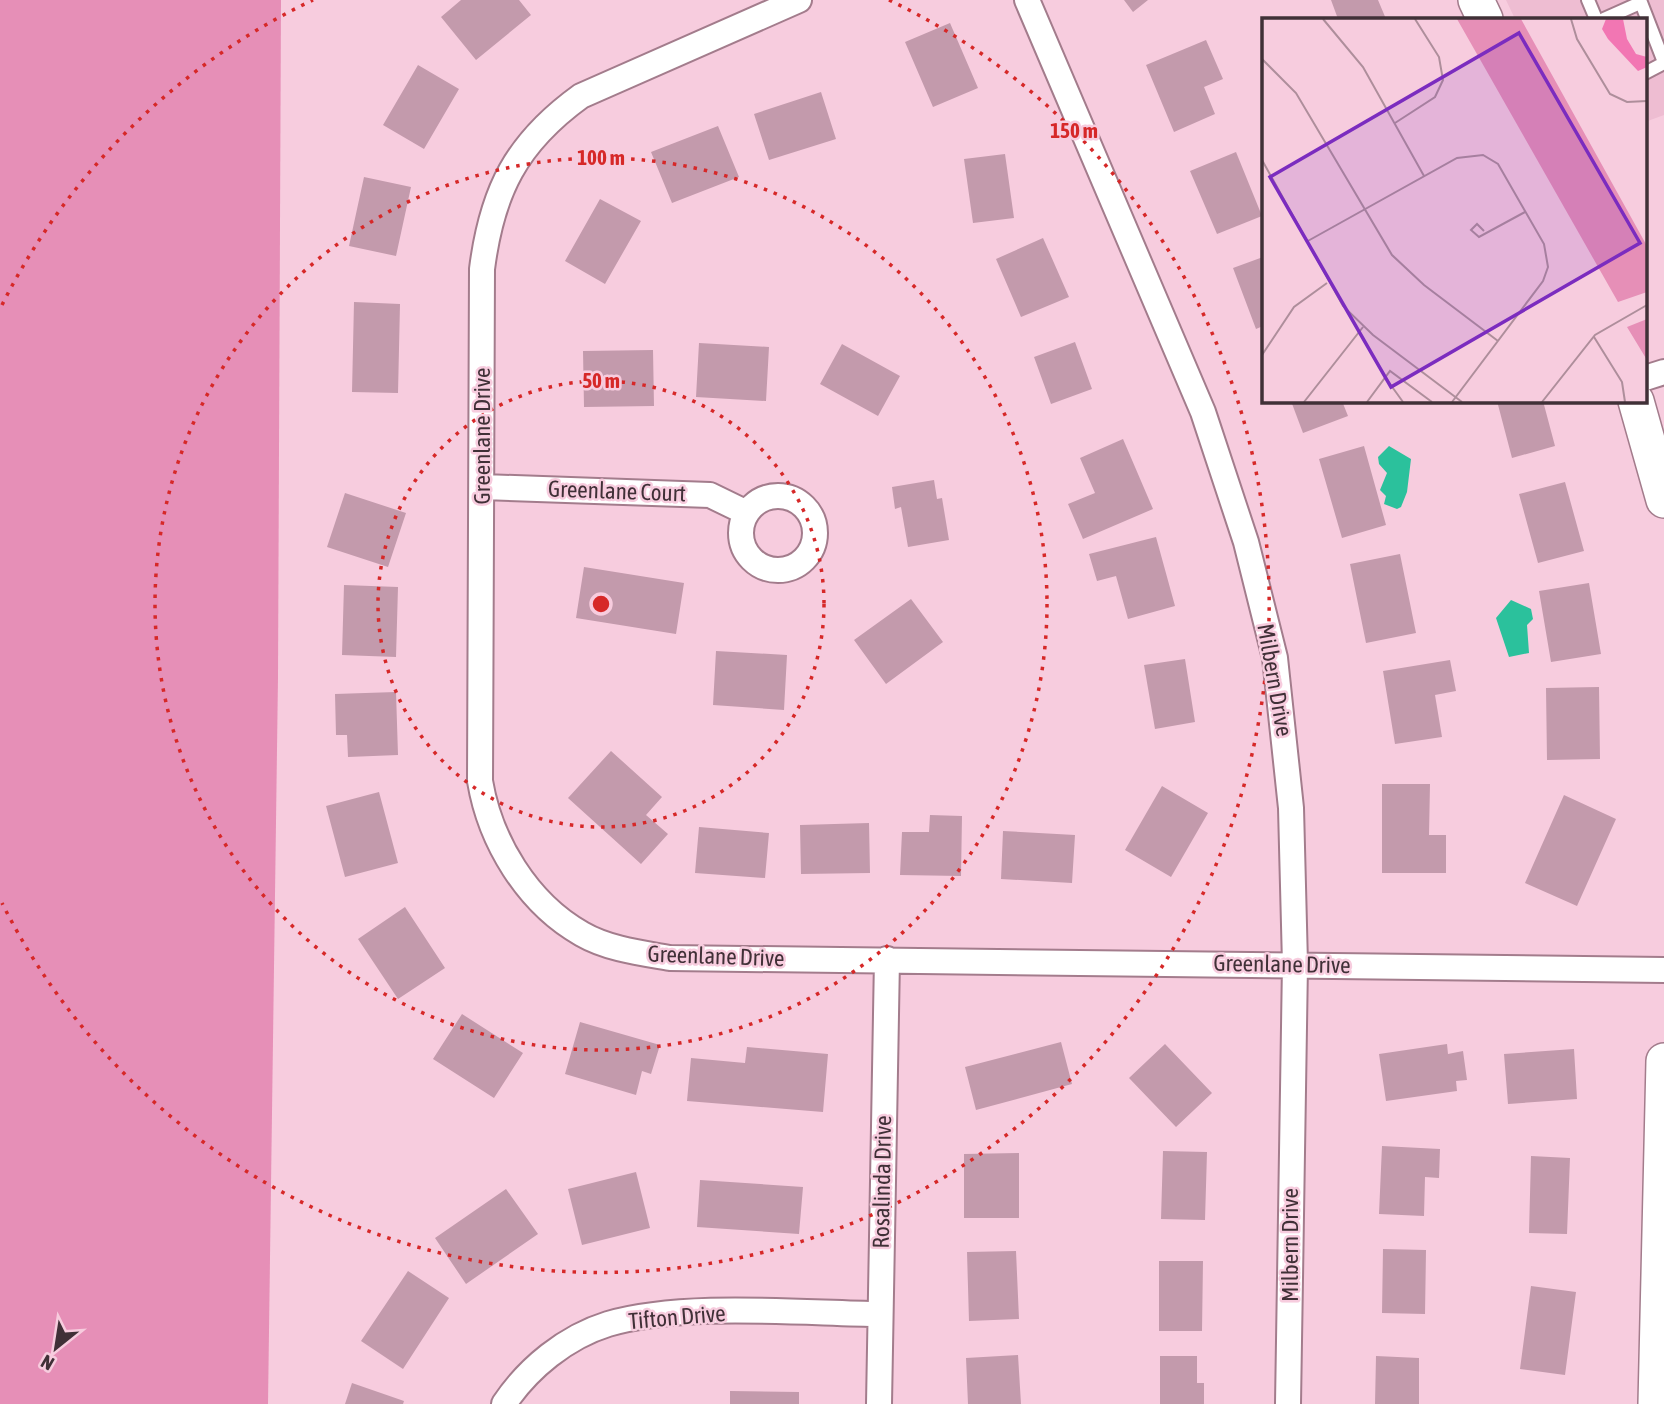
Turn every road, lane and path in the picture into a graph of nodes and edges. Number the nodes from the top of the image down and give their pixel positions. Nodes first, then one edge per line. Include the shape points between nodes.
1 (799, 0) edge
2 (1027, 0) edge
3 (1476, 0) edge
4 (1588, 0) edge
5 (1640, 1) edge
6 (1485, 18) edge
7 (1596, 18) edge
8 (1606, 18) edge
9 (1664, 63) edge
10 (1646, 72) edge
11 (1664, 372) edge
12 (1646, 378) edge
13 (1636, 402) edge
14 (483, 487) junction
15 (1664, 500) edge
16 (747, 513) dead end
17 (887, 959) junction
18 (1295, 964) junction
19 (1664, 971) edge
20 (1664, 1061) edge
21 (880, 1314) junction
22 (504, 1404) edge
23 (879, 1404) edge
24 (1289, 1404) edge
25 (1656, 1404) edge

1 - 14 street, Greenlane Drive via 581,96 540,130 512,167 487,228 482,269
2 - 18 street, Milbern Drive via 1203,412 1246,542 1275,657 1287,753
3 - 6 street
4 - 7 lane
5 - 8 lane
5 - 9 lane
9 - 10 lane
11 - 12 street
13 - 15 street
14 - 16 street, Greenlane Court via 710,495
14 - 17 street, Greenlane Drive via 480,781 494,830 534,895 581,934 632,952 708,960
17 - 18 street, Greenlane Drive
17 - 21 street, Rosalinda Drive
18 - 19 street, Greenlane Drive
18 - 24 street, Milbern Drive
20 - 25 street
21 - 22 street, Tifton Drive via 662,1314 608,1324 571,1340 540,1363
21 - 23 street, Rosalinda Drive

